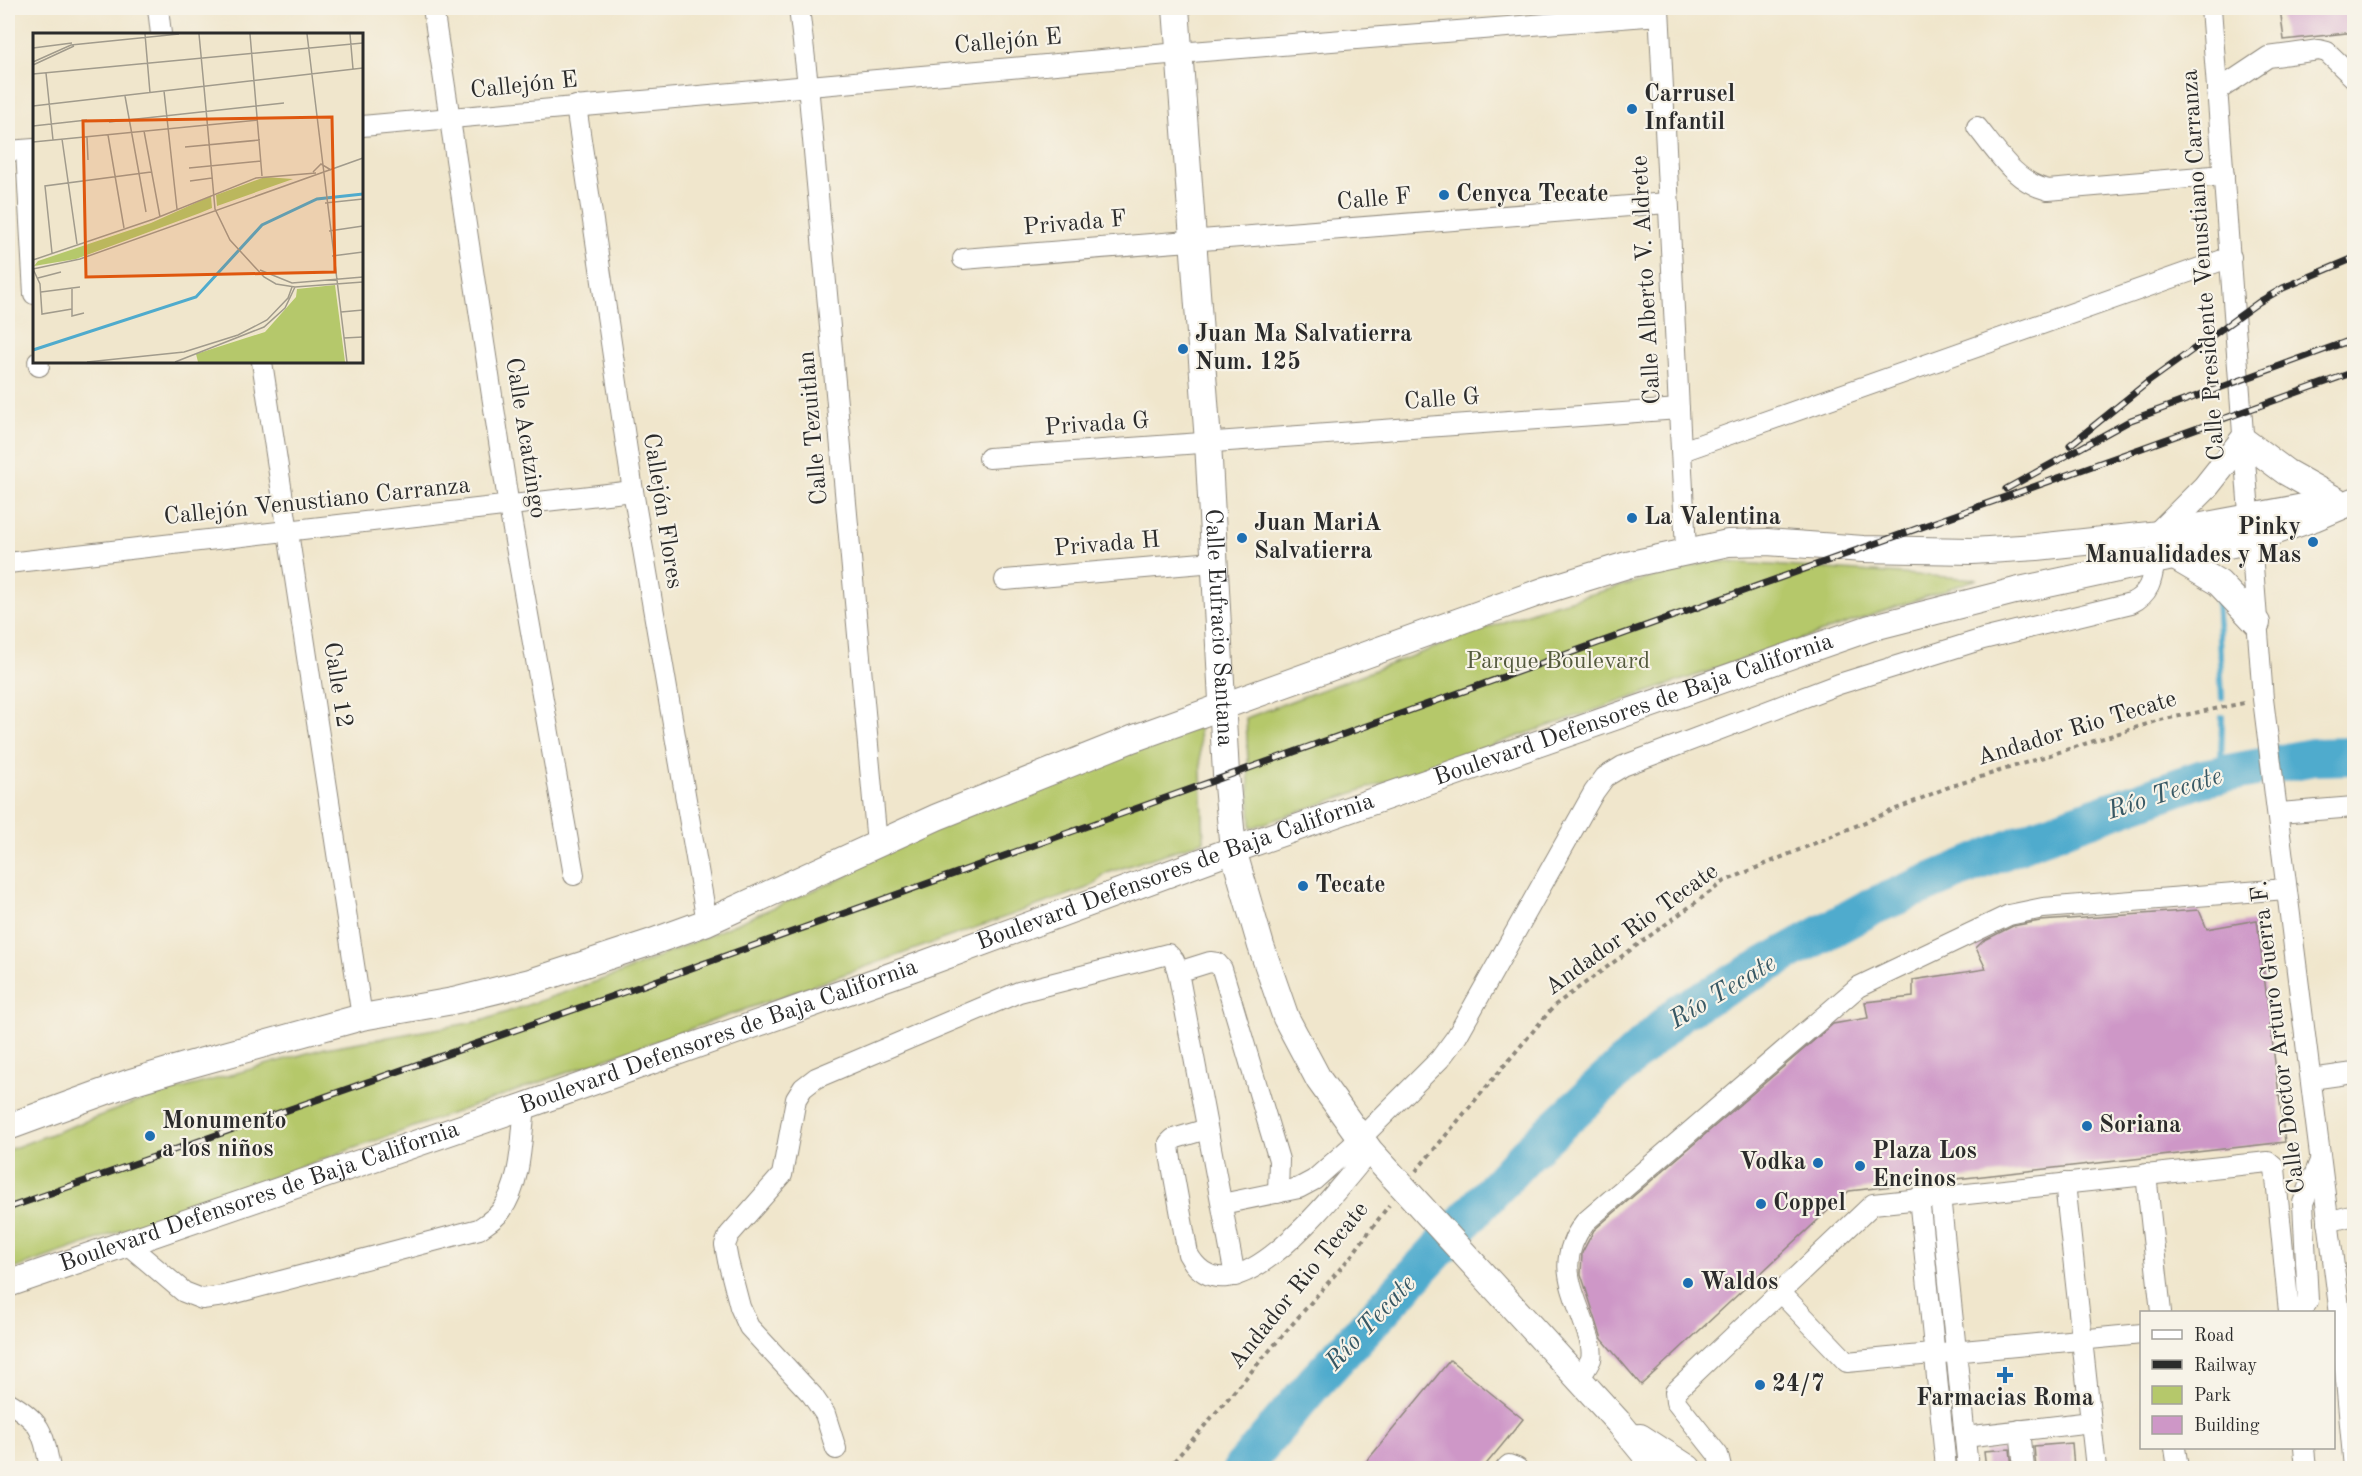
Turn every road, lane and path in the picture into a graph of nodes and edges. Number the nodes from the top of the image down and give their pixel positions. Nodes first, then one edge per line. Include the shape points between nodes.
1 (158, 8) edge
2 (433, 8) edge
3 (799, 8) edge
4 (1176, 8) edge
5 (2211, 8) edge
6 (1659, 11) edge
7 (161, 33) edge
8 (1179, 53) junction
9 (2355, 78) edge
10 (808, 85) junction
11 (2217, 91) junction
12 (576, 106) junction
13 (449, 119) junction
14 (363, 126) edge
15 (1977, 127) dead end
16 (23, 150) edge
17 (2224, 175) junction
18 (1667, 202) junction
19 (1192, 240) junction
20 (2231, 257) junction
21 (963, 259) dead end
22 (33, 281) edge
23 (262, 363) edge
24 (1679, 409) junction
25 (2243, 440) junction
26 (1208, 442) junction
27 (1682, 451) junction
28 (989, 458) dead end
29 (633, 492) junction
30 (2348, 499) edge
31 (509, 507) junction
32 (287, 529) junction
33 (2249, 529) junction
34 (2159, 534) junction
35 (1686, 550) junction
36 (2164, 558) junction
37 (8, 562) edge
38 (1214, 562) junction
39 (1005, 580) dead end
40 (2257, 623) junction
41 (2263, 699) junction
42 (1222, 704) junction
43 (2355, 807) edge
44 (2279, 813) junction
45 (877, 844) junction
46 (1233, 850) junction
47 (574, 875) dead end
48 (2286, 888) junction
49 (706, 922) junction
50 (1178, 972) junction
51 (362, 1017) junction
52 (2355, 1073) edge
53 (2310, 1078) junction
54 (525, 1106) junction
55 (8, 1127) edge
56 (1207, 1129) junction
57 (1365, 1145) junction
58 (2320, 1161) junction
59 (2146, 1174) junction
60 (2065, 1183) junction
61 (1278, 1193) junction
62 (1408, 1193) junction
63 (1940, 1195) junction
64 (1919, 1197) junction
65 (1222, 1204) junction
66 (2355, 1215) edge
67 (2328, 1222) junction
68 (126, 1243) junction
69 (1235, 1276) junction
70 (8, 1284) edge
71 (1780, 1292) junction
72 (2161, 1311) edge
73 (2289, 1311) edge
74 (2299, 1311) edge
75 (2347, 1314) edge
76 (2140, 1334) edge
77 (2082, 1340) junction
78 (1956, 1352) junction
79 (1935, 1354) junction
80 (1579, 1380) junction
81 (8, 1402) edge
82 (2335, 1420) edge
83 (2091, 1422) junction
84 (1620, 1424) junction
85 (2020, 1430) junction
86 (2350, 1436) junction
87 (1965, 1437) junction
88 (836, 1449) dead end
89 (2175, 1449) edge
90 (2304, 1449) edge
91 (50, 1468) edge
92 (1168, 1468) edge
93 (1506, 1468) edge
94 (1517, 1468) edge
95 (1656, 1468) edge
96 (1688, 1468) edge
97 (1721, 1468) edge
98 (1946, 1468) edge
99 (1968, 1468) edge
100 (2024, 1468) edge
101 (2096, 1468) edge
102 (2178, 1468) edge
103 (2306, 1468) edge
104 (2354, 1468) edge

1 - 7 street
2 - 13 street, Calle Acatzingo
3 - 10 street, Calle Tezuitlan
4 - 8 main road, Calle Eufracio Santana
5 - 11 street, Calle Presidente Venustiano Carranza
6 - 8 street, Callejón E
6 - 18 street, Calle Alberto V. Aldrete
8 - 10 street, Callejón E
8 - 19 main road, Calle Eufracio Santana
9 - 11 street via 2327,52 2319,50 2268,57
10 - 12 street, Callejón E
10 - 45 street, Calle Tezuitlan
11 - 17 street, Calle Presidente Venustiano Carranza
12 - 13 street, Callejón E
12 - 29 street, Callejón Flores
13 - 14 street, Callejón E
13 - 31 street, Calle Acatzingo
15 - 17 street via 2016,176 2031,186 2048,190
16 - 22 street
17 - 20 street, Calle Presidente Venustiano Carranza
18 - 19 street, Calle F
18 - 24 street, Calle Alberto V. Aldrete
19 - 21 street, Privada F
19 - 26 main road, Calle Eufracio Santana
20 - 25 street, Calle Presidente Venustiano Carranza
20 - 27 street
23 - 32 street, Calle 12
24 - 26 street, Calle G
24 - 27 street, Calle Alberto V. Aldrete
25 - 30 main road via 2286,472
25 - 33 street, Calle Presidente Venustiano Carranza
25 - 34 main road via 2205,488
26 - 28 street, Privada G
26 - 38 main road, Calle Eufracio Santana
27 - 35 street, Calle Alberto V. Aldrete
29 - 31 street, Callejón Venustiano Carranza
29 - 49 street, Callejón Flores
30 - 33 main road, Boulevard Defensores de Baja California
31 - 32 street, Callejón Venustiano Carranza
31 - 47 street, Calle Acatzingo
32 - 37 street, Callejón Venustiano Carranza
32 - 51 street, Calle 12
33 - 34 main road, Boulevard Defensores de Baja California
33 - 36 main road, Boulevard Defensores de Baja California
33 - 40 street, Calle Presidente Venustiano Carranza
34 - 35 main road, Boulevard Defensores de Baja California via 1972,551 1767,542
35 - 42 main road, Boulevard Defensores de Baja California via 1546,590
36 - 40 main road via 2219,583
36 - 46 main road, Boulevard Defensores de Baja California via 1870,628
36 - 57 street via 2147,592 2132,603 1983,639 1839,684 1623,766 1605,777 1457,1036
38 - 39 street, Privada H
38 - 42 main road, Calle Eufracio Santana
40 - 41 street, Calle Presidente Venustiano Carranza
41 - 44 street, Calle Doctor Arturo Guerra F.
41 - 62 path, Andador Rio Tecate via 2160,720 1947,788 1725,882 1555,1005
42 - 45 main road, Boulevard Defensores de Baja California
42 - 46 main road, Calle Eufracio Santana
43 - 44 street
44 - 48 street, Calle Doctor Arturo Guerra F.
45 - 49 main road, Boulevard Defensores de Baja California
46 - 54 main road, Boulevard Defensores de Baja California
46 - 57 main road, Calle Eufracio Santana via 1286,1018 1319,1080
48 - 53 street, Calle Doctor Arturo Guerra F.
48 - 80 street via 2043,908 2009,915 1858,987 1585,1221 1573,1237 1567,1268 1591,1345 1591,1359
49 - 51 main road, Boulevard Defensores de Baja California via 530,982
50 - 56 street
50 - 61 street via 1210,962 1222,969 1279,1160
50 - 88 street via 1168,954 1019,992 816,1078 803,1088 796,1099 782,1175 729,1235 725,1245 740,1307 750,1328 812,1395 825,1414
51 - 55 main road, Boulevard Defensores de Baja California via 130,1082
52 - 53 street
53 - 58 street, Calle Doctor Arturo Guerra F.
54 - 68 main road, Boulevard Defensores de Baja California
54 - 68 street via 513,1189 500,1213 478,1229 202,1299 184,1292
56 - 65 street
56 - 69 street via 1169,1143 1188,1254 1195,1267 1206,1275
57 - 61 street via 1314,1180
57 - 62 main road, Calle Eufracio Santana
57 - 69 street via 1284,1248
58 - 67 street, Calle Doctor Arturo Guerra F.
58 - 74 street via 2303,1203 2308,1301
59 - 60 street
59 - 72 street
59 - 73 street via 2272,1164
60 - 63 street
60 - 77 street
61 - 65 street
62 - 80 main road, Calle Eufracio Santana
62 - 92 path, Andador Rio Tecate
63 - 64 street
63 - 78 street
64 - 71 street via 1873,1204
64 - 79 street
65 - 69 street
66 - 67 street
67 - 75 street, Calle Doctor Arturo Guerra F.
68 - 70 main road, Boulevard Defensores de Baja California
71 - 79 street via 1847,1362
71 - 97 street via 1675,1392 1676,1402 1718,1455
75 - 86 street, Calle Doctor Arturo Guerra F.
76 - 77 street
77 - 78 street
77 - 83 street
78 - 79 street
78 - 87 street
79 - 98 street
80 - 84 main road, Calle Eufracio Santana
81 - 91 street via 29,1414 43,1434
82 - 86 street
83 - 85 street
83 - 101 street
84 - 95 main road
84 - 96 main road
85 - 87 street
85 - 100 street
86 - 104 street, Calle Doctor Arturo Guerra F.
87 - 99 street
89 - 102 street
90 - 103 street
93 - 94 street

